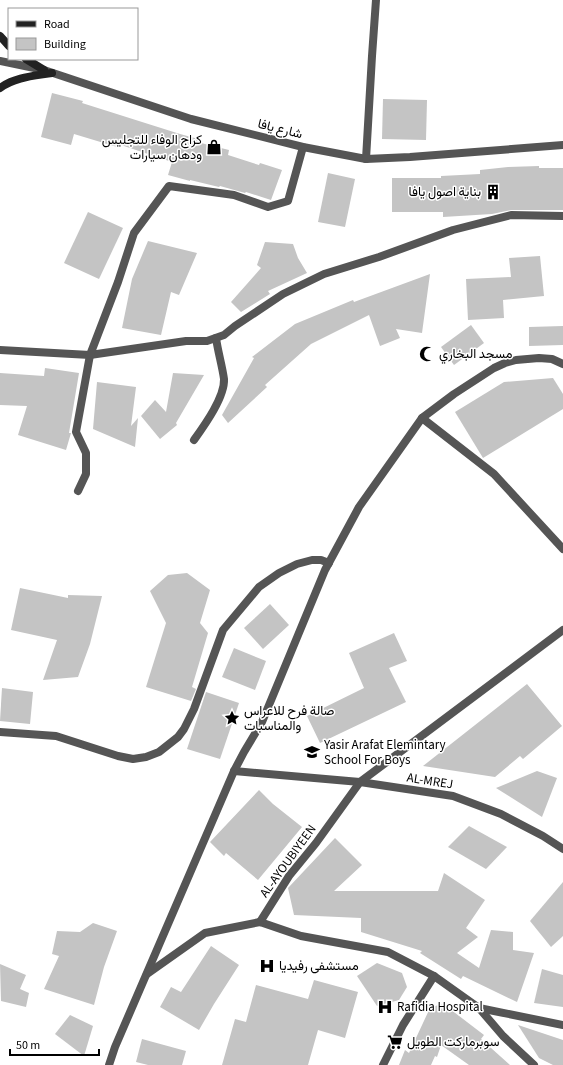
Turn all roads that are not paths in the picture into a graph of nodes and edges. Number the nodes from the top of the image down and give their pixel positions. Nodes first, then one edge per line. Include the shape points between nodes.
1 (376, 0) edge
2 (0, 36) edge
3 (8, 45) edge
4 (28, 60) edge
5 (0, 61) edge
6 (48, 72) junction
7 (0, 88) edge
8 (563, 145) edge
9 (303, 147) junction
10 (366, 158) junction
11 (563, 216) edge
12 (216, 338) junction
13 (0, 350) edge
14 (90, 355) junction
15 (563, 364) edge
16 (422, 418) junction
17 (194, 440) dead end
18 (78, 491) dead end
19 (563, 549) edge
20 (329, 562) junction
21 (563, 630) edge
22 (0, 732) edge
23 (234, 771) junction
24 (360, 782) junction
25 (563, 849) edge
26 (260, 922) junction
27 (146, 975) junction
28 (434, 976) junction
29 (479, 1008) junction
30 (563, 1025) edge
31 (109, 1065) edge
32 (383, 1065) edge
33 (534, 1065) edge

1 - 10 street
2 - 3 main road
4 - 6 main road
5 - 6 street, شارع يافا
6 - 7 main road via 8,82
6 - 9 street, شارع يافا via 191,119
8 - 10 street, شارع يافا
9 - 10 street, شارع يافا
9 - 14 street via 288,201 268,207 234,195 169,186 134,233
11 - 12 street via 511,215 453,230 324,274 283,294
12 - 14 street
12 - 17 street via 224,380 210,417
13 - 14 street
14 - 18 street via 76,432 86,453 86,474
15 - 16 street via 552,359 539,358 516,360 494,368
16 - 19 street via 494,474
16 - 20 street via 359,508
20 - 22 street via 312,560 297,564 259,587 223,630 184,729 159,752 133,759 56,736
20 - 23 street via 262,722
21 - 24 street, AL-AYOUBIYEEN
23 - 24 street, AL-MREJ
23 - 27 street
24 - 25 street, AL-MREJ via 453,796 501,814
24 - 26 street, AL-AYOUBIYEEN via 289,876
26 - 27 street via 205,933
26 - 28 street via 301,936 388,952
27 - 31 street
28 - 29 street
28 - 32 street via 403,1025
29 - 30 street
29 - 33 street via 503,1036

